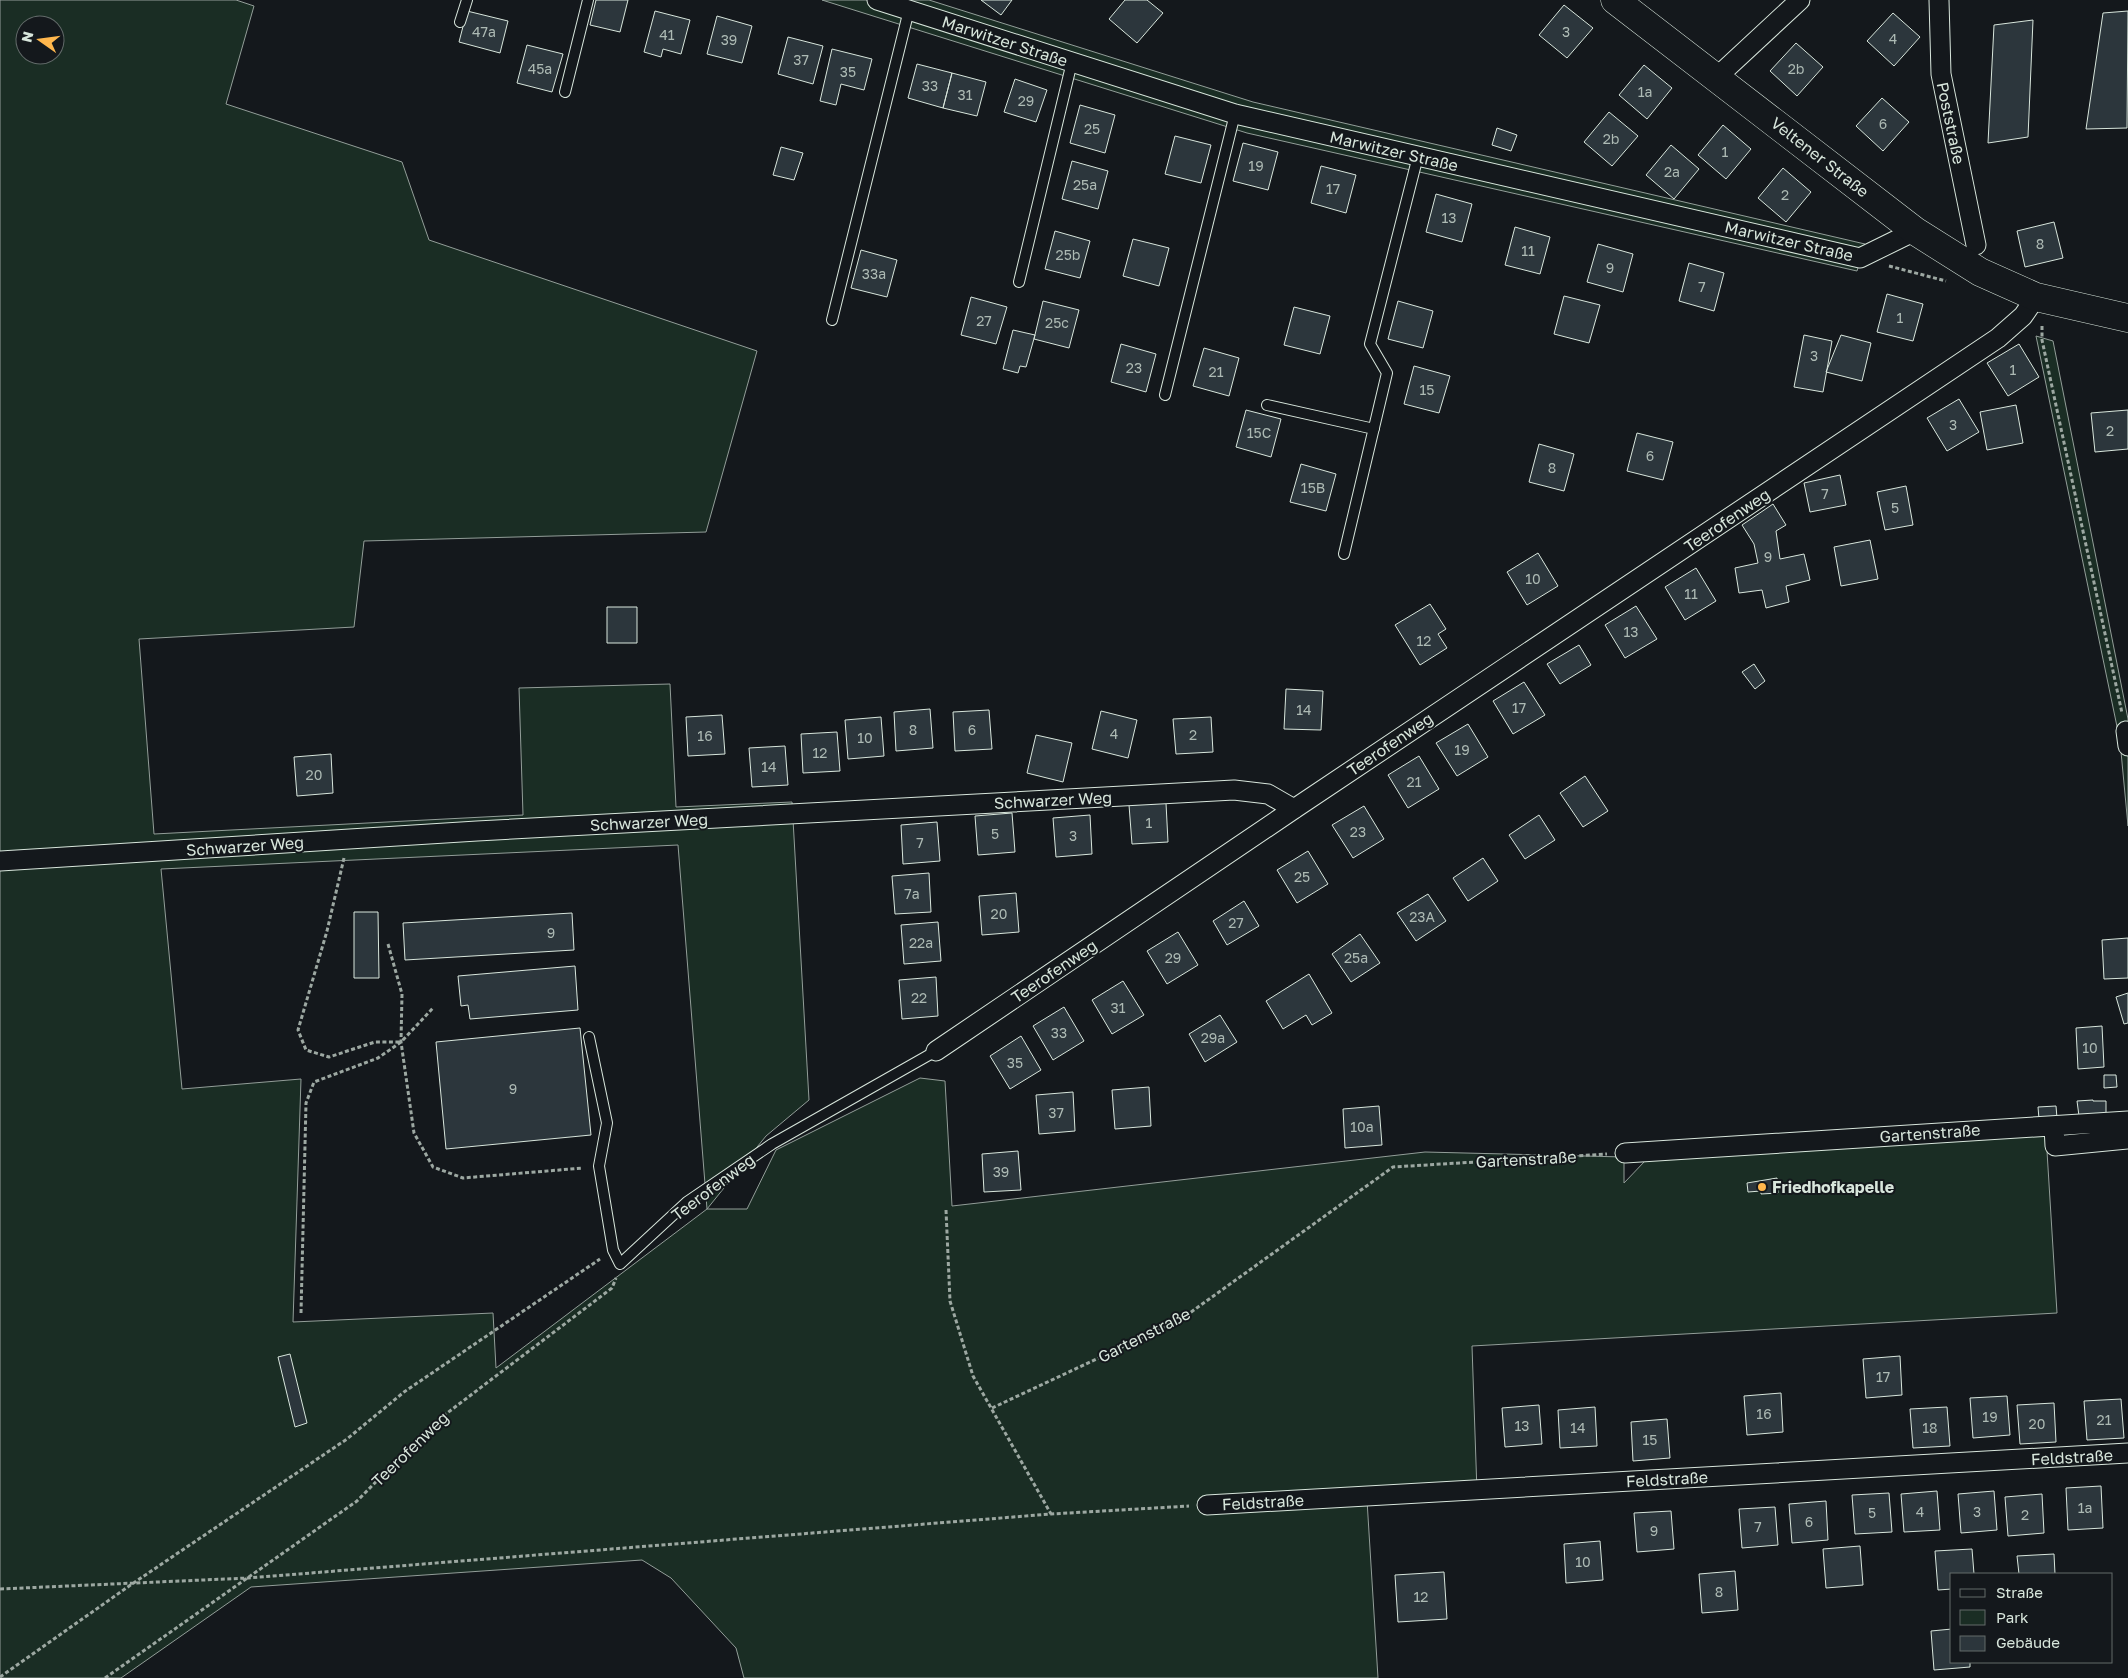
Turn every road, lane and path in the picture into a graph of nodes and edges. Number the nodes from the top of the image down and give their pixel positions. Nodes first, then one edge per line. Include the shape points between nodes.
1 (466, 0) edge
2 (588, 0) edge
3 (877, 0) edge
4 (1615, 0) edge
5 (1800, 0) edge
6 (1938, 0) edge
7 (909, 10) junction
8 (460, 22) dead end
9 (1072, 62) junction
10 (1717, 77) junction
11 (565, 92) dead end
12 (1235, 114) junction
13 (1418, 156) junction
14 (1915, 231) junction
15 (1976, 245) dead end
16 (1860, 258) junction
17 (1019, 282) dead end
18 (1954, 283) dead end
19 (2036, 298) junction
20 (2128, 318) edge
21 (832, 320) dead end
22 (2042, 325) dead end
23 (1165, 394) dead end
24 (1267, 405) dead end
25 (1374, 429) junction
26 (1344, 554) dead end
27 (2127, 739) edge
28 (1294, 809) junction
29 (348, 839) junction
30 (0, 861) edge
31 (388, 944) dead end
32 (434, 1008) dead end
33 (589, 1037) dead end
34 (401, 1042) junction
35 (936, 1051) joint
36 (2128, 1121) edge
37 (2054, 1126) junction
38 (2128, 1139) edge
39 (1625, 1153) joint
40 (599, 1166) junction
41 (946, 1210) dead end
42 (613, 1250) junction
43 (620, 1264) junction
44 (301, 1313) dead end
45 (992, 1408) junction
46 (2128, 1453) edge
47 (1207, 1505) joint
48 (1051, 1514) junction
49 (248, 1578) junction
50 (132, 1584) junction
51 (0, 1589) edge
52 (0, 1678) edge
53 (105, 1678) edge

1 - 8 lane
2 - 11 lane
3 - 7 street, Marwitzer Straße
4 - 10 main road, Veltener Straße
5 - 10 street
6 - 15 street, Poststraße via 1941,74
7 - 9 street, Marwitzer Straße
7 - 21 lane
9 - 12 street, Marwitzer Straße
9 - 17 lane
10 - 14 main road, Veltener Straße
12 - 13 street, Marwitzer Straße
12 - 23 lane
13 - 16 street, Marwitzer Straße
13 - 25 lane via 1370,344 1387,373
14 - 16 street, Marwitzer Straße
14 - 19 main road, Veltener Straße via 1980,272
16 - 18 path
19 - 20 main road, Veltener Straße
19 - 28 street, Teerofenweg via 2023,316 1998,338
22 - 27 path via 2042,340
24 - 25 lane
25 - 26 lane
28 - 29 street, Schwarzer Weg via 1268,794 1234,790
28 - 35 street, Teerofenweg
29 - 30 street, Schwarzer Weg
29 - 34 path via 327,931 298,1030 306,1050 330,1057 375,1042
31 - 34 path via 402,994
32 - 34 path
33 - 40 lane via 607,1123
34 - 40 path via 414,1133 433,1166 463,1178
34 - 44 path via 378,1058 314,1082 306,1103
35 - 43 lane, Teerofenweg via 772,1144 687,1202
36 - 37 street, Gartenstraße
37 - 38 street via 2055,1146
37 - 39 street, Gartenstraße
39 - 45 path, Gartenstraße via 1392,1167 1180,1320
40 - 42 lane
41 - 45 path via 950,1301 973,1376
42 - 43 lane
42 - 50 path via 404,1392 347,1439
43 - 49 path, Teerofenweg via 612,1288 434,1423 357,1501
45 - 48 path
46 - 47 street, Feldstraße
47 - 48 path
48 - 49 path
49 - 50 path
49 - 53 path, Teerofenweg
50 - 51 path
50 - 52 path

